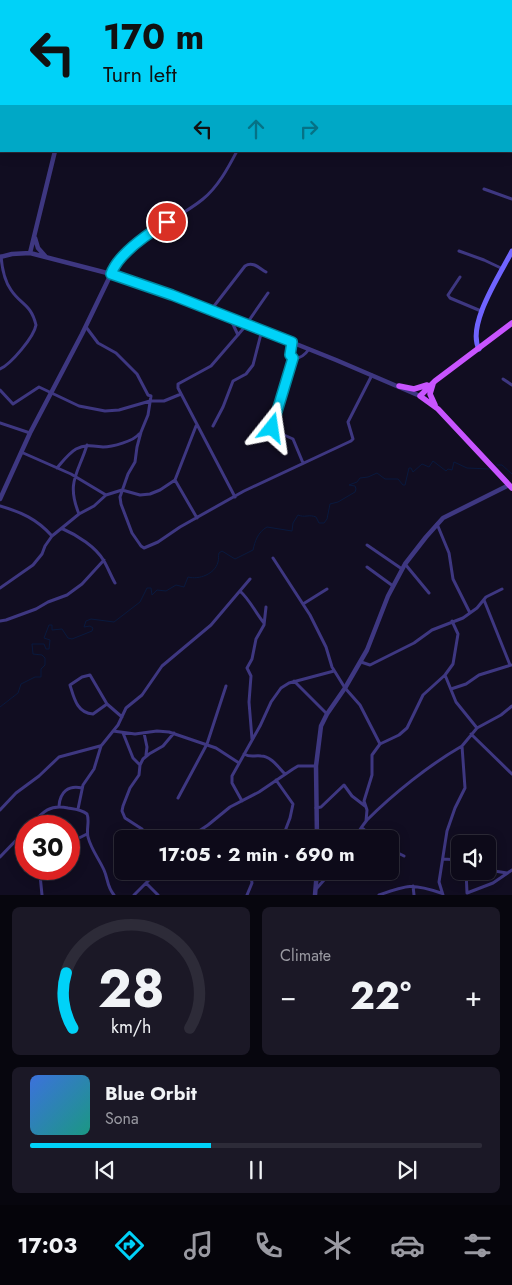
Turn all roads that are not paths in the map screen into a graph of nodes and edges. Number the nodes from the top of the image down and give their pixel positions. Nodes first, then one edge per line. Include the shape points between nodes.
1 (55, 152) edge
2 (236, 152) edge
3 (484, 189) dead end
4 (512, 199) edge
5 (35, 236) junction
6 (460, 251) dead end
7 (512, 251) edge
8 (30, 253) junction
9 (1, 257) edge
10 (47, 258) junction
11 (509, 262) edge
12 (503, 270) junction
13 (266, 272) dead end
14 (111, 274) junction
15 (460, 276) dead end
16 (268, 293) dead end
17 (211, 310) junction
18 (482, 311) junction
19 (230, 318) junction
20 (512, 323) edge
21 (246, 324) junction
22 (86, 327) junction
23 (262, 330) junction
24 (238, 335) junction
25 (292, 342) junction
26 (309, 349) junction
27 (479, 349) junction
28 (293, 358) junction
29 (0, 369) edge
30 (372, 376) junction
31 (503, 379) dead end
32 (433, 382) junction
33 (512, 384) edge
34 (399, 386) junction
35 (0, 390) edge
36 (51, 392) junction
37 (181, 394) junction
38 (420, 396) junction
39 (150, 401) junction
40 (438, 409) junction
41 (0, 423) edge
42 (196, 426) junction
43 (213, 426) dead end
44 (141, 432) junction
45 (30, 433) junction
46 (87, 445) junction
47 (21, 452) junction
48 (303, 463) junction
49 (57, 468) junction
50 (74, 477) junction
51 (175, 480) junction
52 (510, 486) edge
53 (122, 490) junction
54 (106, 495) junction
55 (235, 497) junction
56 (0, 498) edge
57 (0, 506) edge
58 (79, 514) junction
59 (197, 518) junction
60 (437, 524) junction
61 (62, 528) junction
62 (52, 536) junction
63 (367, 545) dead end
64 (273, 558) dead end
65 (104, 560) junction
66 (404, 566) junction
67 (367, 567) dead end
68 (250, 579) dead end
69 (115, 583) dead end
70 (393, 586) junction
71 (0, 588) edge
72 (327, 589) dead end
73 (502, 589) dead end
74 (240, 591) junction
75 (429, 592) dead end
76 (484, 600) junction
77 (303, 604) junction
78 (266, 607) dead end
79 (470, 613) junction
80 (0, 621) edge
81 (452, 621) junction
82 (264, 623) junction
83 (361, 662) junction
84 (511, 665) edge
85 (334, 671) junction
86 (445, 675) junction
87 (294, 681) junction
88 (226, 686) dead end
89 (345, 688) junction
90 (451, 689) junction
91 (107, 704) junction
92 (512, 706) edge
93 (327, 714) junction
94 (122, 717) junction
95 (477, 728) junction
96 (113, 732) junction
97 (122, 732) junction
98 (144, 733) junction
99 (174, 733) junction
100 (471, 734) junction
101 (252, 740) junction
102 (207, 744) junction
103 (380, 744) junction
104 (101, 746) junction
105 (462, 746) junction
106 (244, 754) junction
107 (146, 756) junction
108 (239, 763) junction
109 (140, 765) junction
110 (316, 766) junction
111 (285, 774) junction
112 (512, 774) edge
113 (276, 780) junction
114 (82, 788) junction
115 (178, 798) dead end
116 (242, 801) junction
117 (59, 806) junction
118 (366, 806) junction
119 (316, 808) junction
120 (78, 809) junction
121 (0, 810) edge
122 (41, 815) edge
123 (366, 821) junction
124 (362, 828) edge
125 (143, 830) edge
126 (200, 830) edge
127 (285, 830) edge
128 (317, 830) edge
129 (87, 834) junction
130 (80, 838) edge
131 (15, 841) edge
132 (399, 854) edge
133 (404, 856) dead end
134 (0, 857) edge
135 (443, 859) junction
136 (451, 859) edge
137 (512, 870) edge
138 (496, 871) edge
139 (507, 873) junction
140 (40, 880) edge
141 (149, 880) edge
142 (252, 880) edge
143 (317, 880) edge
144 (324, 880) edge
145 (466, 880) edge
146 (146, 883) junction
147 (413, 885) junction
148 (317, 888) junction
149 (249, 894) edge
150 (442, 894) edge
151 (467, 894) edge
152 (42, 895) edge
153 (114, 895) edge
154 (134, 895) edge
155 (158, 895) edge
156 (315, 895) edge
157 (379, 895) edge
158 (414, 895) edge

1 - 5 street
2 - 14 street via 209,194 194,207 157,228 120,258
3 - 4 street
5 - 8 street
5 - 10 street via 38,248
6 - 12 street
7 - 11 main road
8 - 9 street
8 - 10 street
9 - 29 street via 7,283 29,308 36,325 32,337
10 - 14 street
11 - 12 main road
12 - 18 main road
13 - 17 street via 249,263
14 - 17 street
14 - 22 street
15 - 18 street via 448,296
16 - 21 street
17 - 19 street
18 - 27 main road via 476,332
19 - 21 street
19 - 24 street
20 - 27 main road
21 - 23 street
21 - 24 street
22 - 36 street
22 - 39 street via 98,343 116,353 139,378 151,396
23 - 25 street
23 - 43 street via 253,365 246,374 233,381
24 - 37 street via 207,369 178,384
25 - 26 street
25 - 28 street via 290,355
26 - 28 street via 302,357
26 - 30 street
27 - 32 main road
28 - 48 street via 272,428 293,439
30 - 34 street
30 - 48 street via 348,422 352,441
31 - 33 street
32 - 34 main road via 414,389
32 - 38 main road
32 - 40 main road via 430,394
34 - 38 street
35 - 36 street via 13,404 38,387
36 - 39 street via 79,406 105,411
36 - 45 street
37 - 39 street via 164,401
37 - 42 street
38 - 40 main road
39 - 44 street
40 - 52 main road
41 - 45 street
42 - 51 street
42 - 55 street
44 - 46 street via 120,444
44 - 53 street via 136,462
45 - 47 street
46 - 49 street via 75,449
46 - 50 street
47 - 49 street
47 - 56 street
48 - 55 street
49 - 50 street
50 - 54 street
50 - 58 street via 72,492
51 - 53 street via 144,495
51 - 59 street
52 - 60 street via 449,514
53 - 54 street
53 - 59 street via 120,501 124,514 132,533 144,548
54 - 58 street
55 - 59 street
57 - 62 street via 32,518
58 - 61 street
60 - 66 street
60 - 79 street via 449,553 453,579
61 - 62 street
61 - 65 street via 76,535
62 - 71 street via 33,565
63 - 66 street
64 - 77 street
65 - 69 street
65 - 80 street via 67,595
66 - 70 street
66 - 75 street
67 - 70 street
68 - 74 street
70 - 83 street
72 - 77 street
73 - 76 street
74 - 82 street
74 - 94 street via 205,631 162,666
76 - 79 street
76 - 84 street
77 - 85 street via 326,647
78 - 82 street
79 - 81 street
81 - 83 street via 370,665
81 - 86 street via 458,637 453,664
82 - 101 street via 247,668 251,676
83 - 89 street
84 - 90 street via 479,675
85 - 87 street
85 - 89 street
86 - 90 street
86 - 103 street via 422,695 404,732
87 - 93 street
87 - 101 street via 276,694
88 - 102 street
89 - 93 street
89 - 103 street via 360,705
90 - 95 street via 456,702
91 - 91 street via 90,675 70,685 83,712 93,714
91 - 94 street
92 - 95 street
93 - 110 street via 321,726
94 - 96 street
95 - 100 street
96 - 97 street
96 - 104 street
97 - 98 street
97 - 109 street via 133,758
98 - 99 street
98 - 107 street
99 - 102 street
99 - 107 street via 163,746
100 - 105 street
100 - 112 street
101 - 106 street
102 - 108 street
102 - 115 street
103 - 118 street via 372,755
104 - 114 street via 94,770
104 - 121 street via 59,758
105 - 123 street via 429,767
105 - 135 street via 465,788 449,826
106 - 108 street
106 - 111 street via 266,757
107 - 109 street
108 - 116 street via 231,780
109 - 125 street via 139,775 130,788 122,812 125,818
110 - 111 street via 298,766
110 - 119 street
111 - 113 street
113 - 116 street
113 - 127 street via 294,804
114 - 117 street via 68,788 61,796
114 - 120 street
116 - 126 street
117 - 120 street
117 - 122 street
118 - 119 street via 344,785 322,807
118 - 123 street
119 - 128 street
120 - 129 street via 88,816
123 - 124 street
129 - 130 street
129 - 153 street via 105,872 108,888
131 - 134 street
132 - 133 street
135 - 136 street
135 - 150 street via 439,882
137 - 139 street
138 - 139 street
139 - 151 street
140 - 152 street
141 - 146 street
142 - 149 street
143 - 148 street
144 - 148 street
145 - 151 street
146 - 154 street
146 - 155 street
147 - 150 street
147 - 157 street
147 - 158 street
148 - 156 street

